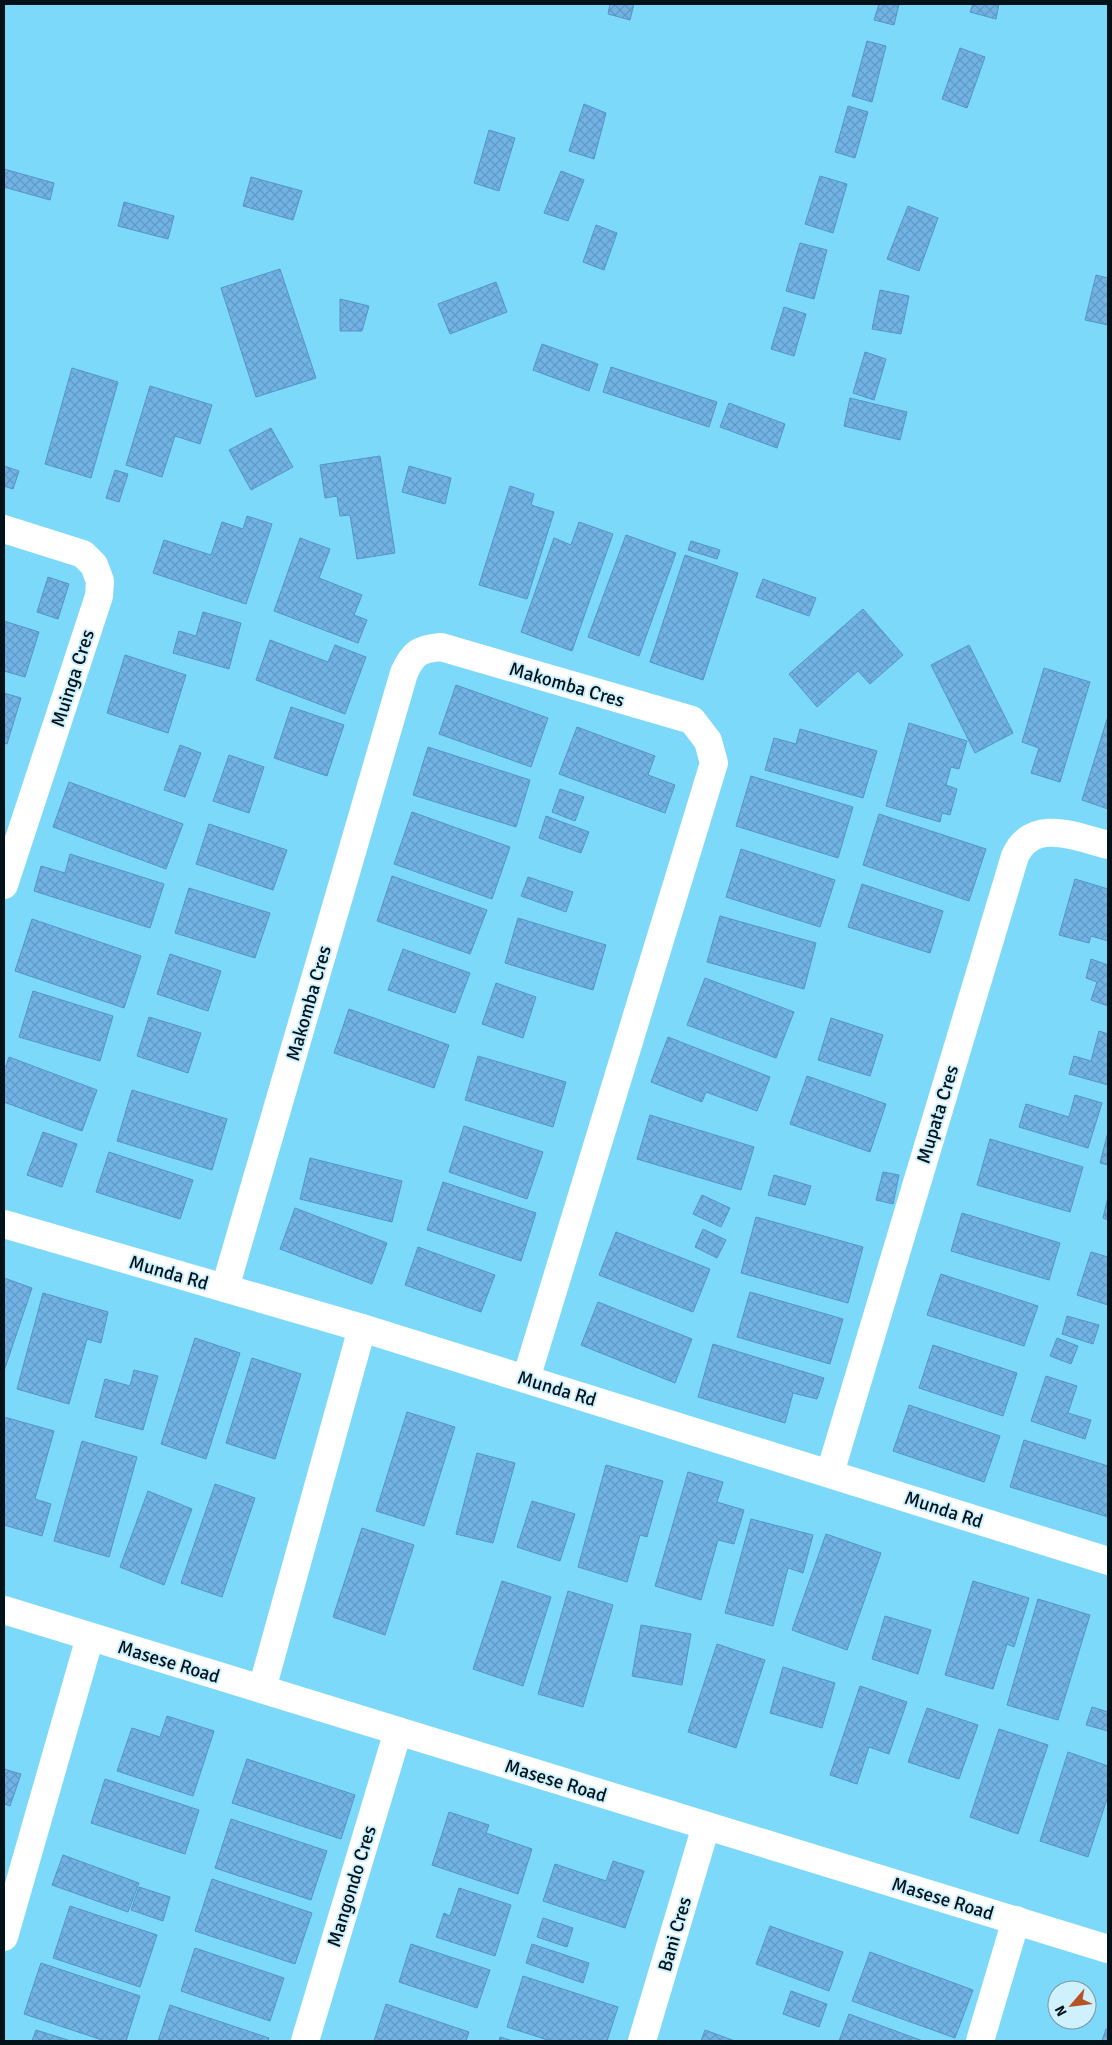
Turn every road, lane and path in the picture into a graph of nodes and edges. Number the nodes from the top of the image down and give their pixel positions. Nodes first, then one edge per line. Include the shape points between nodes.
1 (4, 529) edge
2 (1108, 845) edge
3 (4, 885) edge
4 (4, 1224) edge
5 (225, 1288) junction
6 (362, 1328) junction
7 (526, 1378) junction
8 (830, 1472) junction
9 (1108, 1561) edge
10 (4, 1610) edge
11 (90, 1637) junction
12 (262, 1689) junction
13 (398, 1731) junction
14 (706, 1826) junction
15 (1016, 1920) junction
16 (4, 1937) edge
17 (1108, 1949) edge
18 (305, 2041) edge
19 (642, 2041) edge
20 (980, 2041) edge

1 - 3 street, Muinga Cres via 84,554 94,565 100,581 99,596
2 - 8 street, Mupata Cres via 1059,833 1044,833 1030,836 1014,856
4 - 5 street, Munda Rd
5 - 6 street, Munda Rd
5 - 7 street, Makomba Cres via 410,660 422,649 441,646 692,720 708,741 714,763
6 - 7 street, Munda Rd
6 - 12 street
7 - 8 street, Munda Rd
8 - 9 street, Munda Rd
10 - 11 street, Masese Road
11 - 12 street, Masese Road
11 - 16 street
12 - 13 street, Masese Road
13 - 14 street, Masese Road
13 - 18 street, Mangondo Cres
14 - 15 street, Masese Road
14 - 19 street, Bani Cres
15 - 17 street, Masese Road
15 - 20 street

